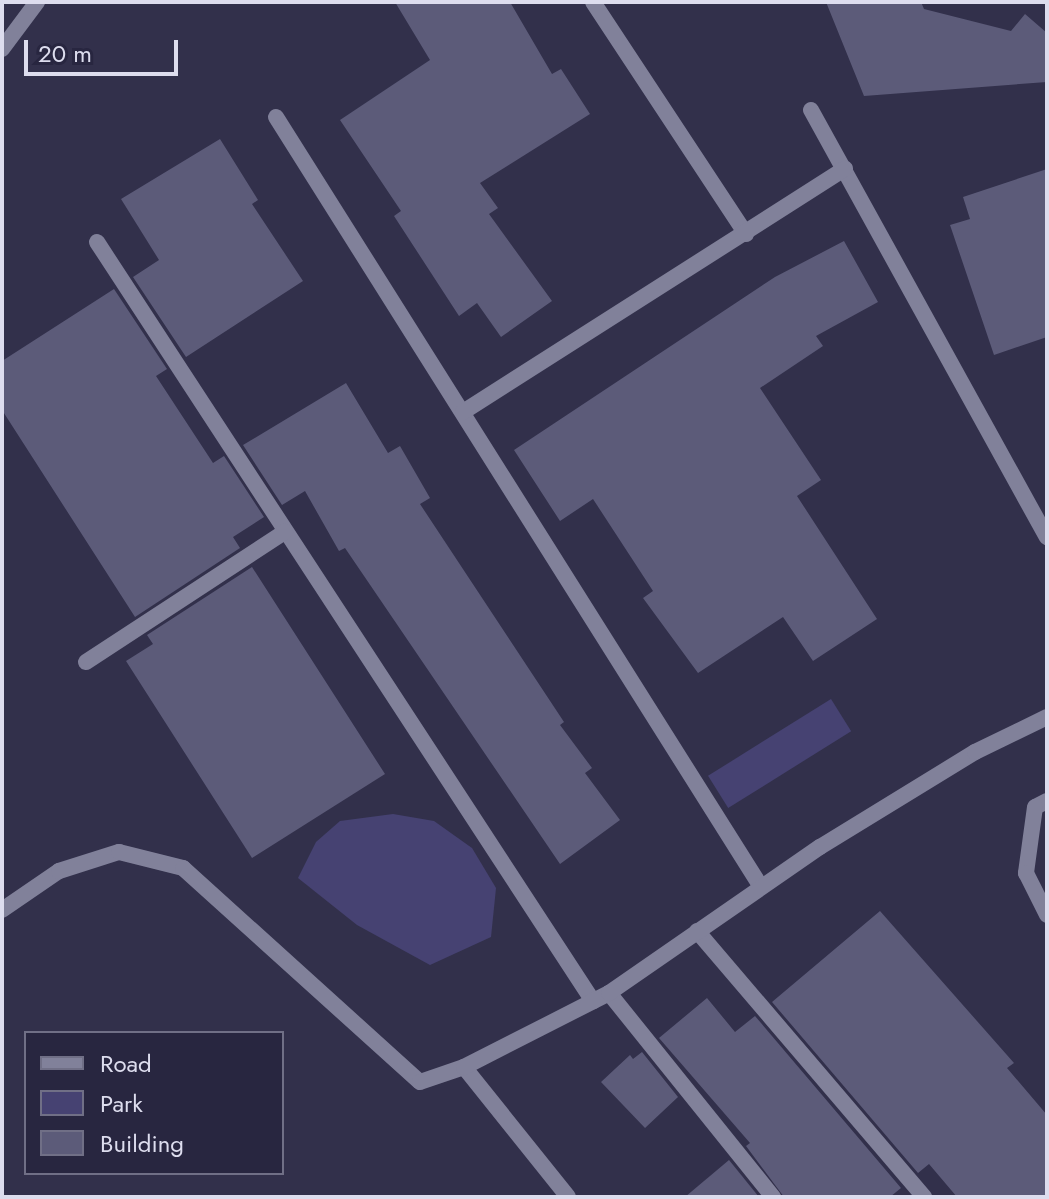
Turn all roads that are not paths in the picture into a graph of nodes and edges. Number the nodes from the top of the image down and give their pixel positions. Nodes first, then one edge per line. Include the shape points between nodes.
1 (37, 2) edge
2 (593, 2) edge
3 (2, 49) edge
4 (811, 110) dead end
5 (276, 117) dead end
6 (845, 169) junction
7 (746, 234) junction
8 (97, 242) dead end
9 (463, 412) junction
10 (285, 532) junction
11 (1047, 537) edge
12 (86, 662) dead end
13 (1047, 717) edge
14 (1047, 801) edge
15 (761, 887) junction
16 (2, 910) edge
17 (1047, 915) edge
18 (697, 931) junction
19 (601, 997) junction
20 (464, 1067) junction
21 (568, 1197) edge
22 (773, 1197) edge
23 (924, 1197) edge

1 - 3 street
2 - 7 street
4 - 6 street
5 - 9 street
6 - 7 street
6 - 11 street
7 - 9 street
8 - 10 street
9 - 15 street
10 - 12 street
10 - 19 street
13 - 15 street via 975,752
14 - 17 street via 1035,807 1026,873
15 - 18 street
16 - 20 street via 59,871 119,852 183,868 420,1082
18 - 19 street
18 - 23 street
19 - 20 street
19 - 22 street
20 - 21 street

